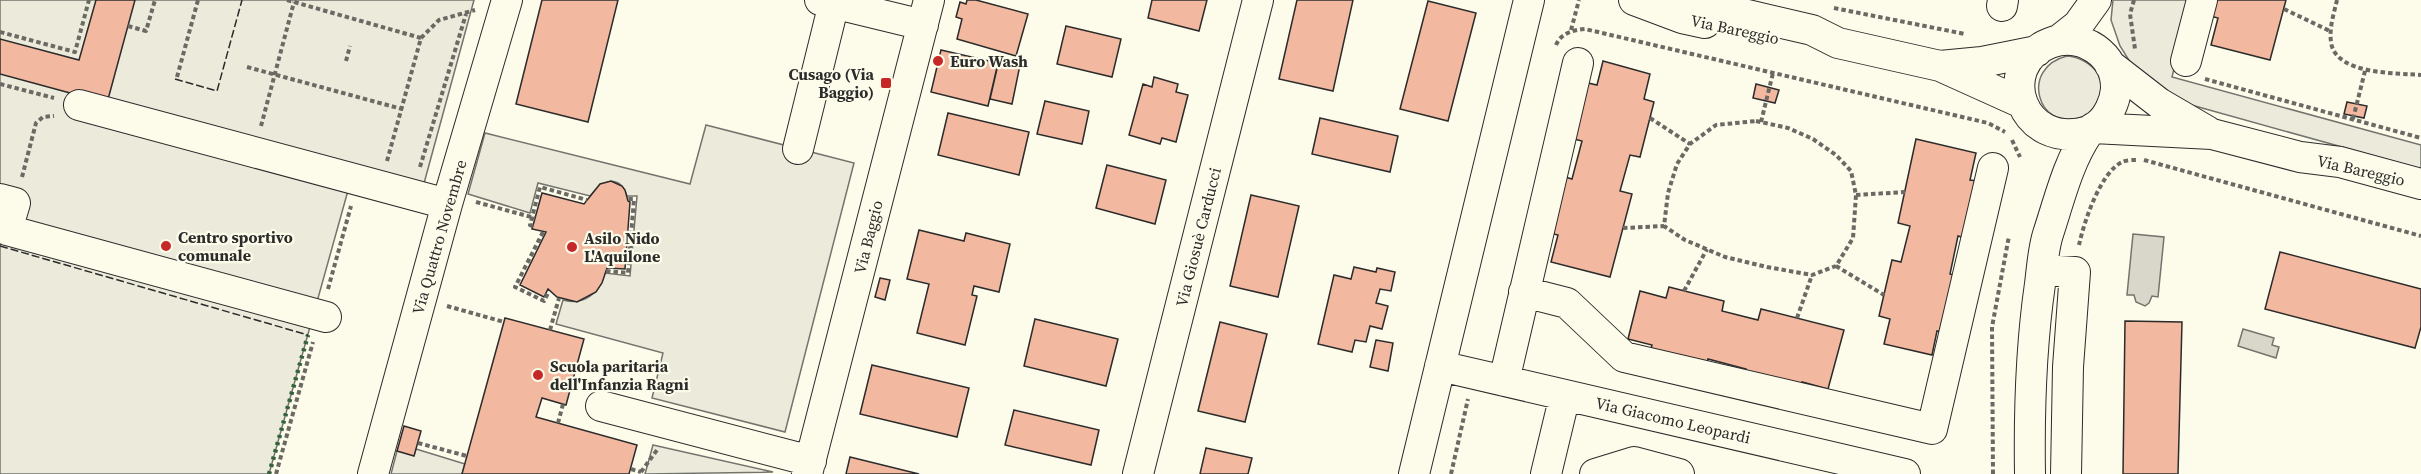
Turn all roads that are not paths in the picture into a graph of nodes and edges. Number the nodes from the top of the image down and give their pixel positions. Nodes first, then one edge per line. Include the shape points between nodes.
1 (1258, 0) edge
2 (1528, 0) edge
3 (1634, 0) edge
4 (1683, 0) edge
5 (2096, 0) edge
6 (2106, 0) edge
7 (2202, 0) edge
8 (827, 2) edge
9 (496, 4) edge
10 (926, 12) edge
11 (1838, 43) junction
12 (2048, 45) junction
13 (1566, 56) road end
14 (2117, 60) junction
15 (1940, 66) junction
16 (2193, 69) road end
17 (2022, 103) junction
18 (79, 105) road end
19 (2091, 130) junction
20 (2212, 134) junction
21 (798, 149) dead end
22 (2300, 157) junction
23 (2007, 166) road end
24 (2421, 184) edge
25 (2421, 199) edge
26 (7, 201) edge
27 (457, 202) junction
28 (2042, 270) junction
29 (1524, 292) junction
30 (323, 316) road end
31 (1440, 366) junction
32 (1504, 381) junction
33 (1564, 395) junction
34 (601, 406) dead end
35 (809, 468) edge
36 (373, 474) edge
37 (1138, 474) edge
38 (1414, 474) edge
39 (1546, 474) edge
40 (1595, 474) edge
41 (1678, 474) edge
42 (1905, 474) edge
43 (2030, 474) edge
44 (2066, 474) edge

1 - 37 street, Via Giosuè Carducci
2 - 31 street
3 - 11 street, Via Bareggio via 1682,18 1808,45
4 - 11 street, Via Bareggio via 1812,30
5 - 12 street via 2078,25
6 - 14 street
7 - 16 street
8 - 10 street
8 - 21 street
9 - 27 street, Via Quattro Novembre
10 - 35 street, Via Baggio
11 - 15 street, Via Bareggio
12 - 14 street, Via Bareggio via 2083,42
12 - 15 street, Via Bareggio via 1982,62
12 - 17 street via 2030,57 2021,74
13 - 29 street
14 - 19 street via 2113,103 2108,114
14 - 20 street, Via Bareggio via 2159,104
15 - 17 street, Via Bareggio
17 - 19 street, Via Bareggio via 2037,125 2049,132 2062,136
18 - 27 street via 412,195
19 - 20 street, Via Bareggio
19 - 28 street via 2066,181 2046,238
20 - 22 street, Via Bareggio
22 - 24 street, Via Bareggio via 2340,162
22 - 25 street, Via Bareggio via 2339,177
23 - 29 street via 1932,429 1624,357 1567,303
26 - 30 street via 7,230
27 - 36 street, Via Quattro Novembre
28 - 43 street via 2034,329
28 - 44 street via 2075,272
29 - 32 street
31 - 32 street, Via Giacomo Leopardi
31 - 38 street
32 - 33 street, Via Giacomo Leopardi
33 - 39 street
33 - 42 street, Via Giacomo Leopardi
34 - 35 street
40 - 41 street via 1634,462

